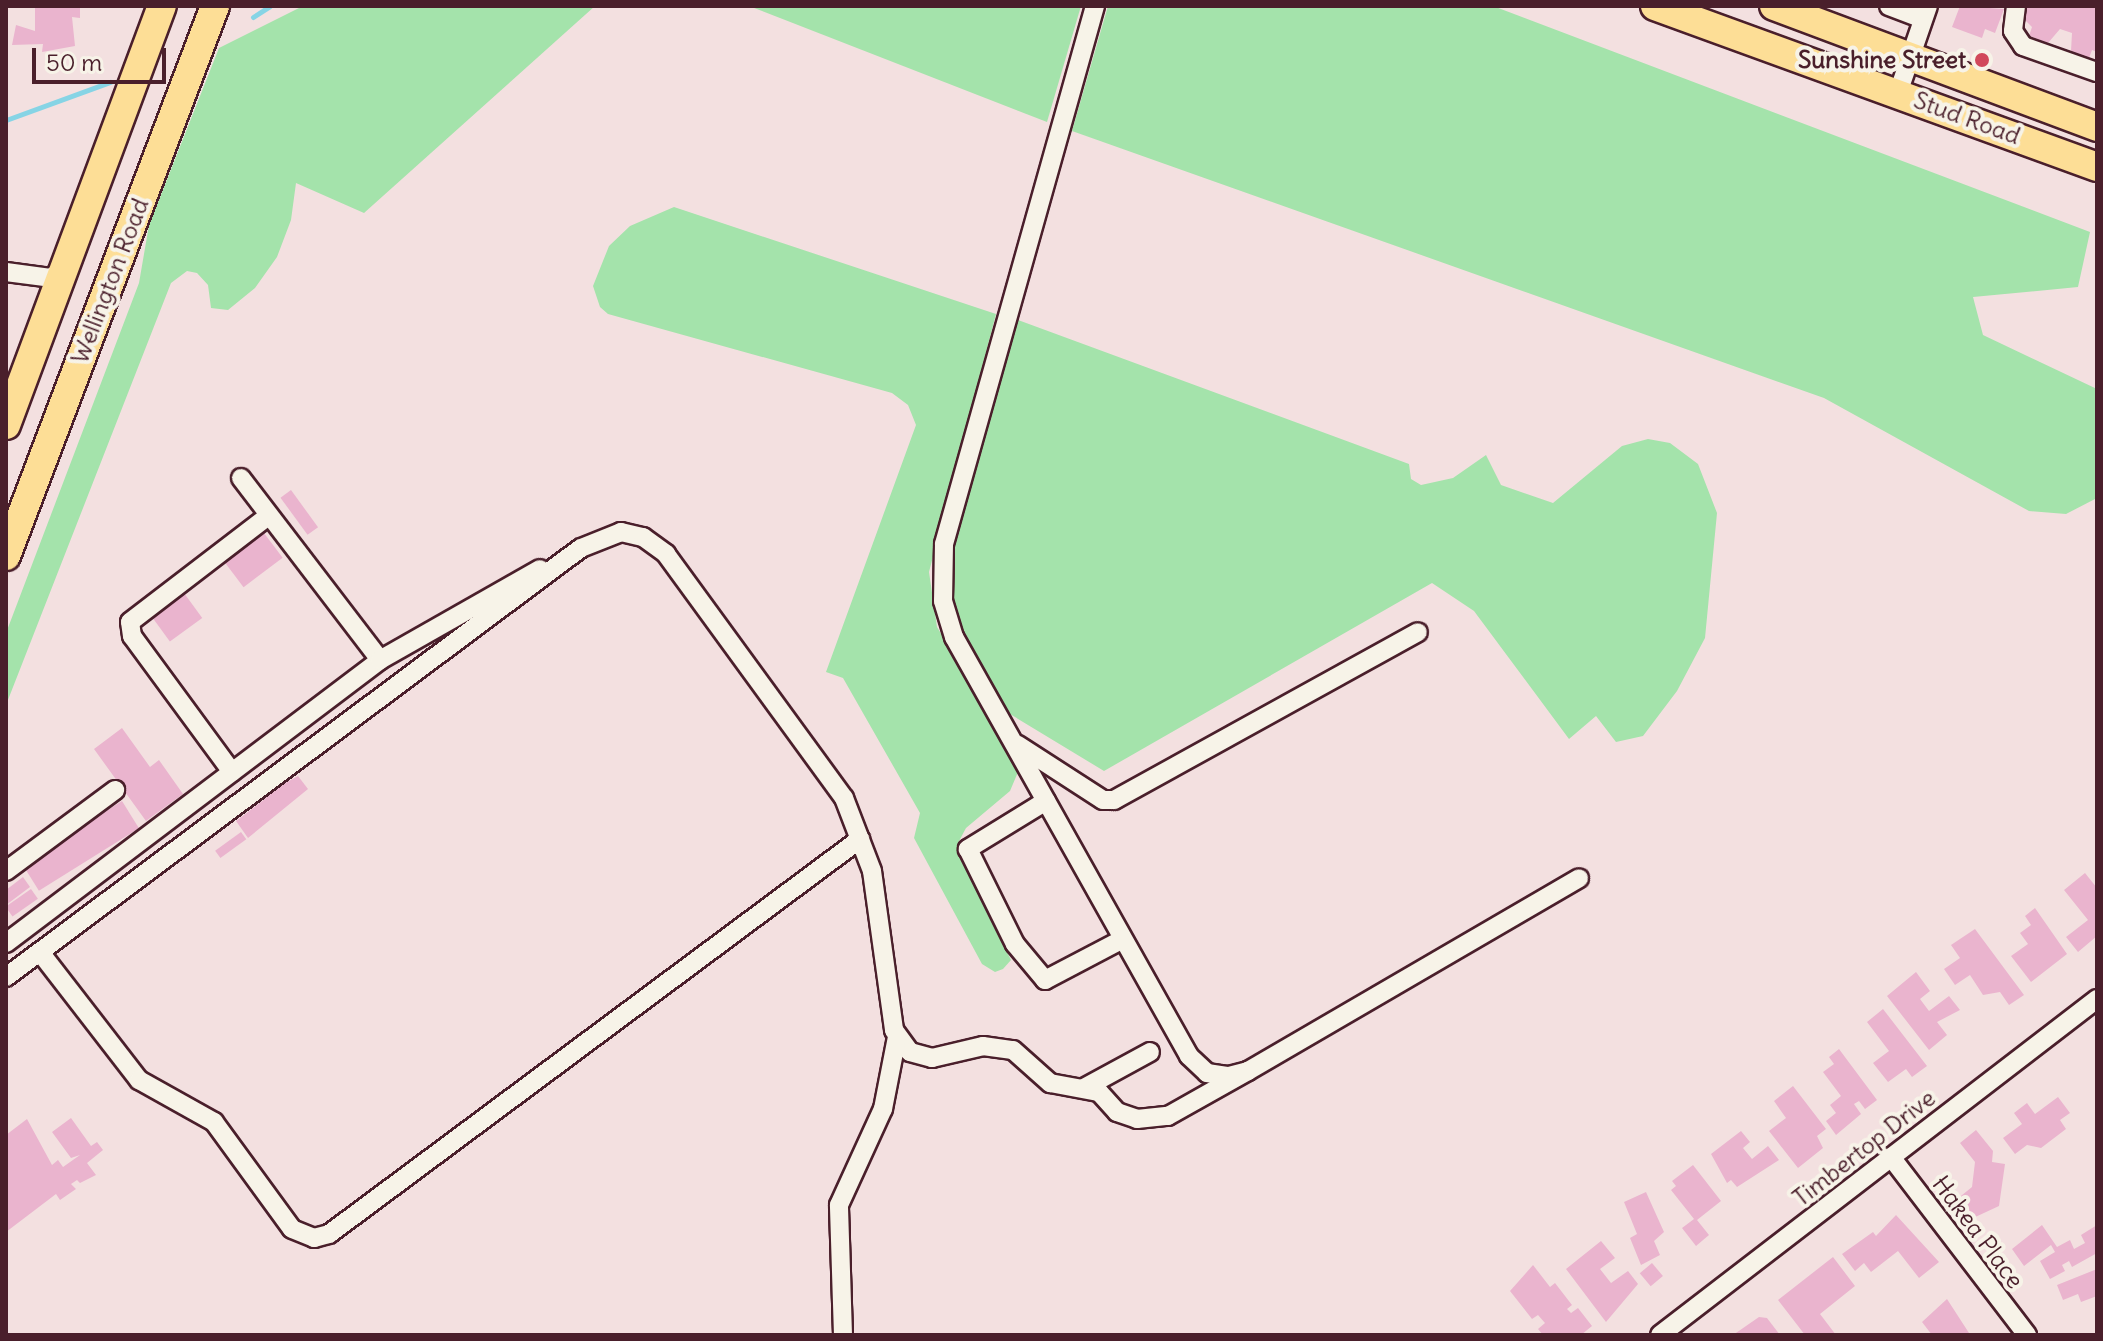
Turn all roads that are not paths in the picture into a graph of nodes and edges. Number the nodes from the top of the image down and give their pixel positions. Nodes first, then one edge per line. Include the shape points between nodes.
1 (162, 6) edge
2 (215, 6) edge
3 (1095, 6) edge
4 (1655, 6) edge
5 (1774, 6) edge
6 (1889, 6) edge
7 (2016, 6) edge
8 (1926, 12) edge
9 (1909, 57) junction
10 (2097, 72) edge
11 (1898, 93) junction
12 (2097, 127) edge
13 (2097, 167) edge
14 (64, 268) junction
15 (14, 275) edge
16 (46, 316) junction
17 (6, 425) edge
18 (241, 478) dead end
19 (268, 516) junction
20 (6, 556) edge
21 (568, 558) junction
22 (1418, 632) dead end
23 (380, 660) junction
24 (1016, 744) junction
25 (232, 772) junction
26 (115, 790) dead end
27 (1046, 801) junction
28 (860, 839) junction
29 (6, 871) edge
30 (1579, 878) dead end
31 (1123, 939) junction
32 (6, 943) edge
33 (40, 952) junction
34 (6, 977) edge
35 (2097, 999) edge
36 (897, 1037) junction
37 (1150, 1052) dead end
38 (1248, 1071) junction
39 (1084, 1088) junction
40 (1891, 1157) junction
41 (843, 1335) edge
42 (1660, 1335) edge
43 (2027, 1335) edge

1 - 14 highway, Wellington Road
2 - 20 highway, Wellington Road
3 - 24 street via 954,502 942,565 943,601 954,637
4 - 11 highway, Stud Road
5 - 9 highway, Stud Road
6 - 8 street
7 - 10 street via 2013,31 2023,46
8 - 9 street
9 - 11 street
9 - 12 highway, Stud Road
11 - 13 highway, Stud Road
14 - 15 street via 51,278
14 - 16 highway, Wellington Road
15 - 16 street via 42,296
16 - 17 highway, Wellington Road
18 - 19 street
19 - 23 street
19 - 25 street via 130,622 132,636
21 - 23 street via 489,594
21 - 28 street via 611,533 643,537 659,548 844,798
21 - 33 street
22 - 24 street via 1114,800 1103,800
23 - 25 street
24 - 27 street
25 - 32 street
26 - 29 street
27 - 31 street
27 - 31 street via 968,849 1015,944 1045,980
28 - 33 street via 329,1234 314,1238 292,1229 214,1122 139,1080
28 - 36 street via 872,871
30 - 38 street
31 - 38 street via 1197,1067 1229,1076
33 - 34 street
35 - 40 street, Timbertop Drive
36 - 39 street via 910,1052 925,1058 983,1046 1013,1050 1050,1083
36 - 41 street via 883,1109 839,1205
37 - 39 street
38 - 39 street via 1158,1118 1127,1116 1099,1092
40 - 42 street, Timbertop Drive
40 - 43 street, Hakea Place

